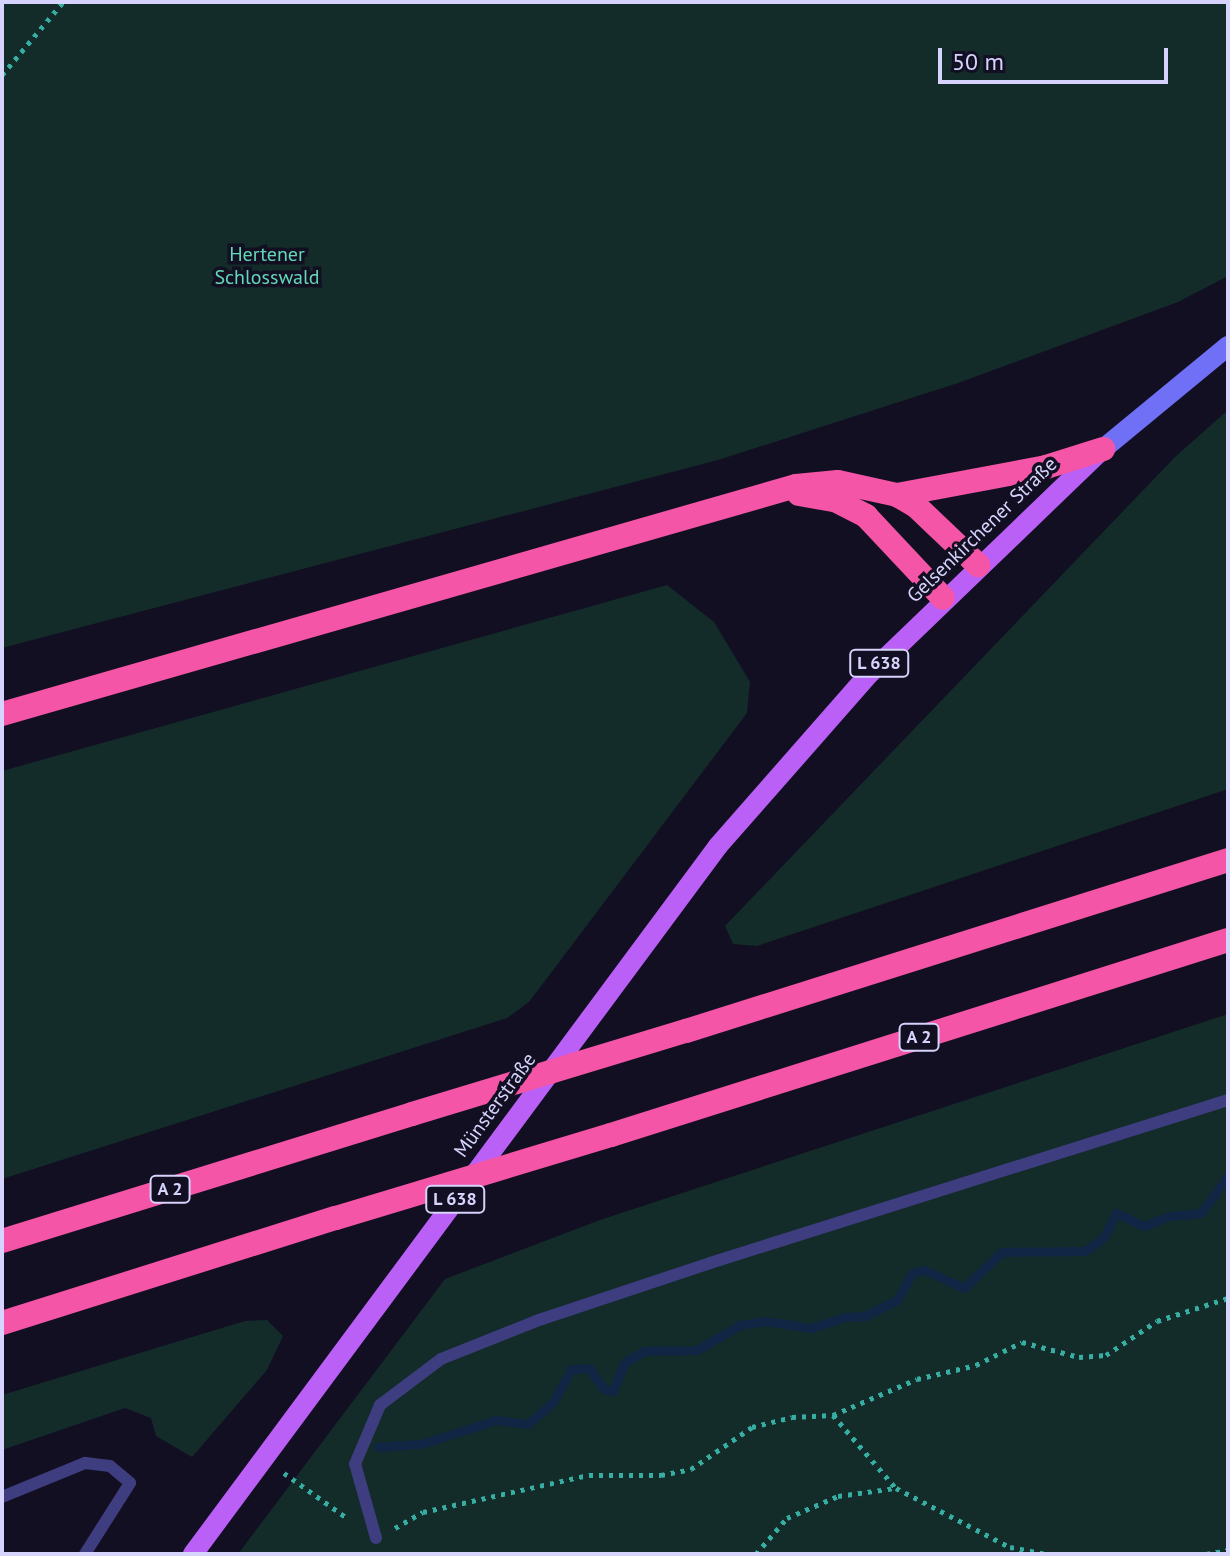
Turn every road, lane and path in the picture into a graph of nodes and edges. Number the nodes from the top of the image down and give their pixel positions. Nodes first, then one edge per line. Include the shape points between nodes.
1 (63, 2) edge
2 (2, 75) edge
3 (1228, 346) edge
4 (1103, 449) junction
5 (769, 494) junction
6 (897, 495) junction
7 (978, 565) junction
8 (943, 598) junction
9 (2, 714) edge
10 (785, 766) joint
11 (1228, 860) edge
12 (1228, 940) edge
13 (1228, 1100) edge
14 (2, 1241) edge
15 (1228, 1298) edge
16 (2, 1323) edge
17 (833, 1415) junction
18 (263, 1458) junction
19 (896, 1488) junction
20 (2, 1497) edge
21 (376, 1538) junction
22 (1228, 1550) edge
23 (85, 1554) edge
24 (193, 1554) edge
25 (756, 1554) edge
26 (1047, 1554) edge
27 (1206, 1554) edge

1 - 2 path
3 - 4 main road, Gelsenkirchener Straße / L 638
4 - 6 highway via 1046,467
4 - 7 main road, Gelsenkirchener Straße / L 638
5 - 6 highway via 838,482
5 - 8 highway via 837,501 866,516
5 - 9 highway
6 - 7 highway via 916,506
7 - 8 main road, Gelsenkirchener Straße / L 638
8 - 10 main road, Gelsenkirchener Straße / L 638
10 - 18 main road, Münsterstraße / L 638 via 674,903
11 - 14 highway, A 2, bridge
12 - 16 highway, A 2, bridge
13 - 21 lane via 710,1263 441,1359 380,1405 355,1464
15 - 17 path via 1157,1321 1106,1355 1079,1357 1022,1342 976,1365 917,1379
17 - 19 path
17 - 21 path via 792,1417 752,1427 691,1469 661,1475 589,1475 423,1512
18 - 21 path
18 - 24 main road, Münsterstraße / L 638
19 - 25 path via 838,1496 787,1518
19 - 26 path via 1010,1547
20 - 23 lane via 85,1463 110,1466 130,1483
22 - 27 path

